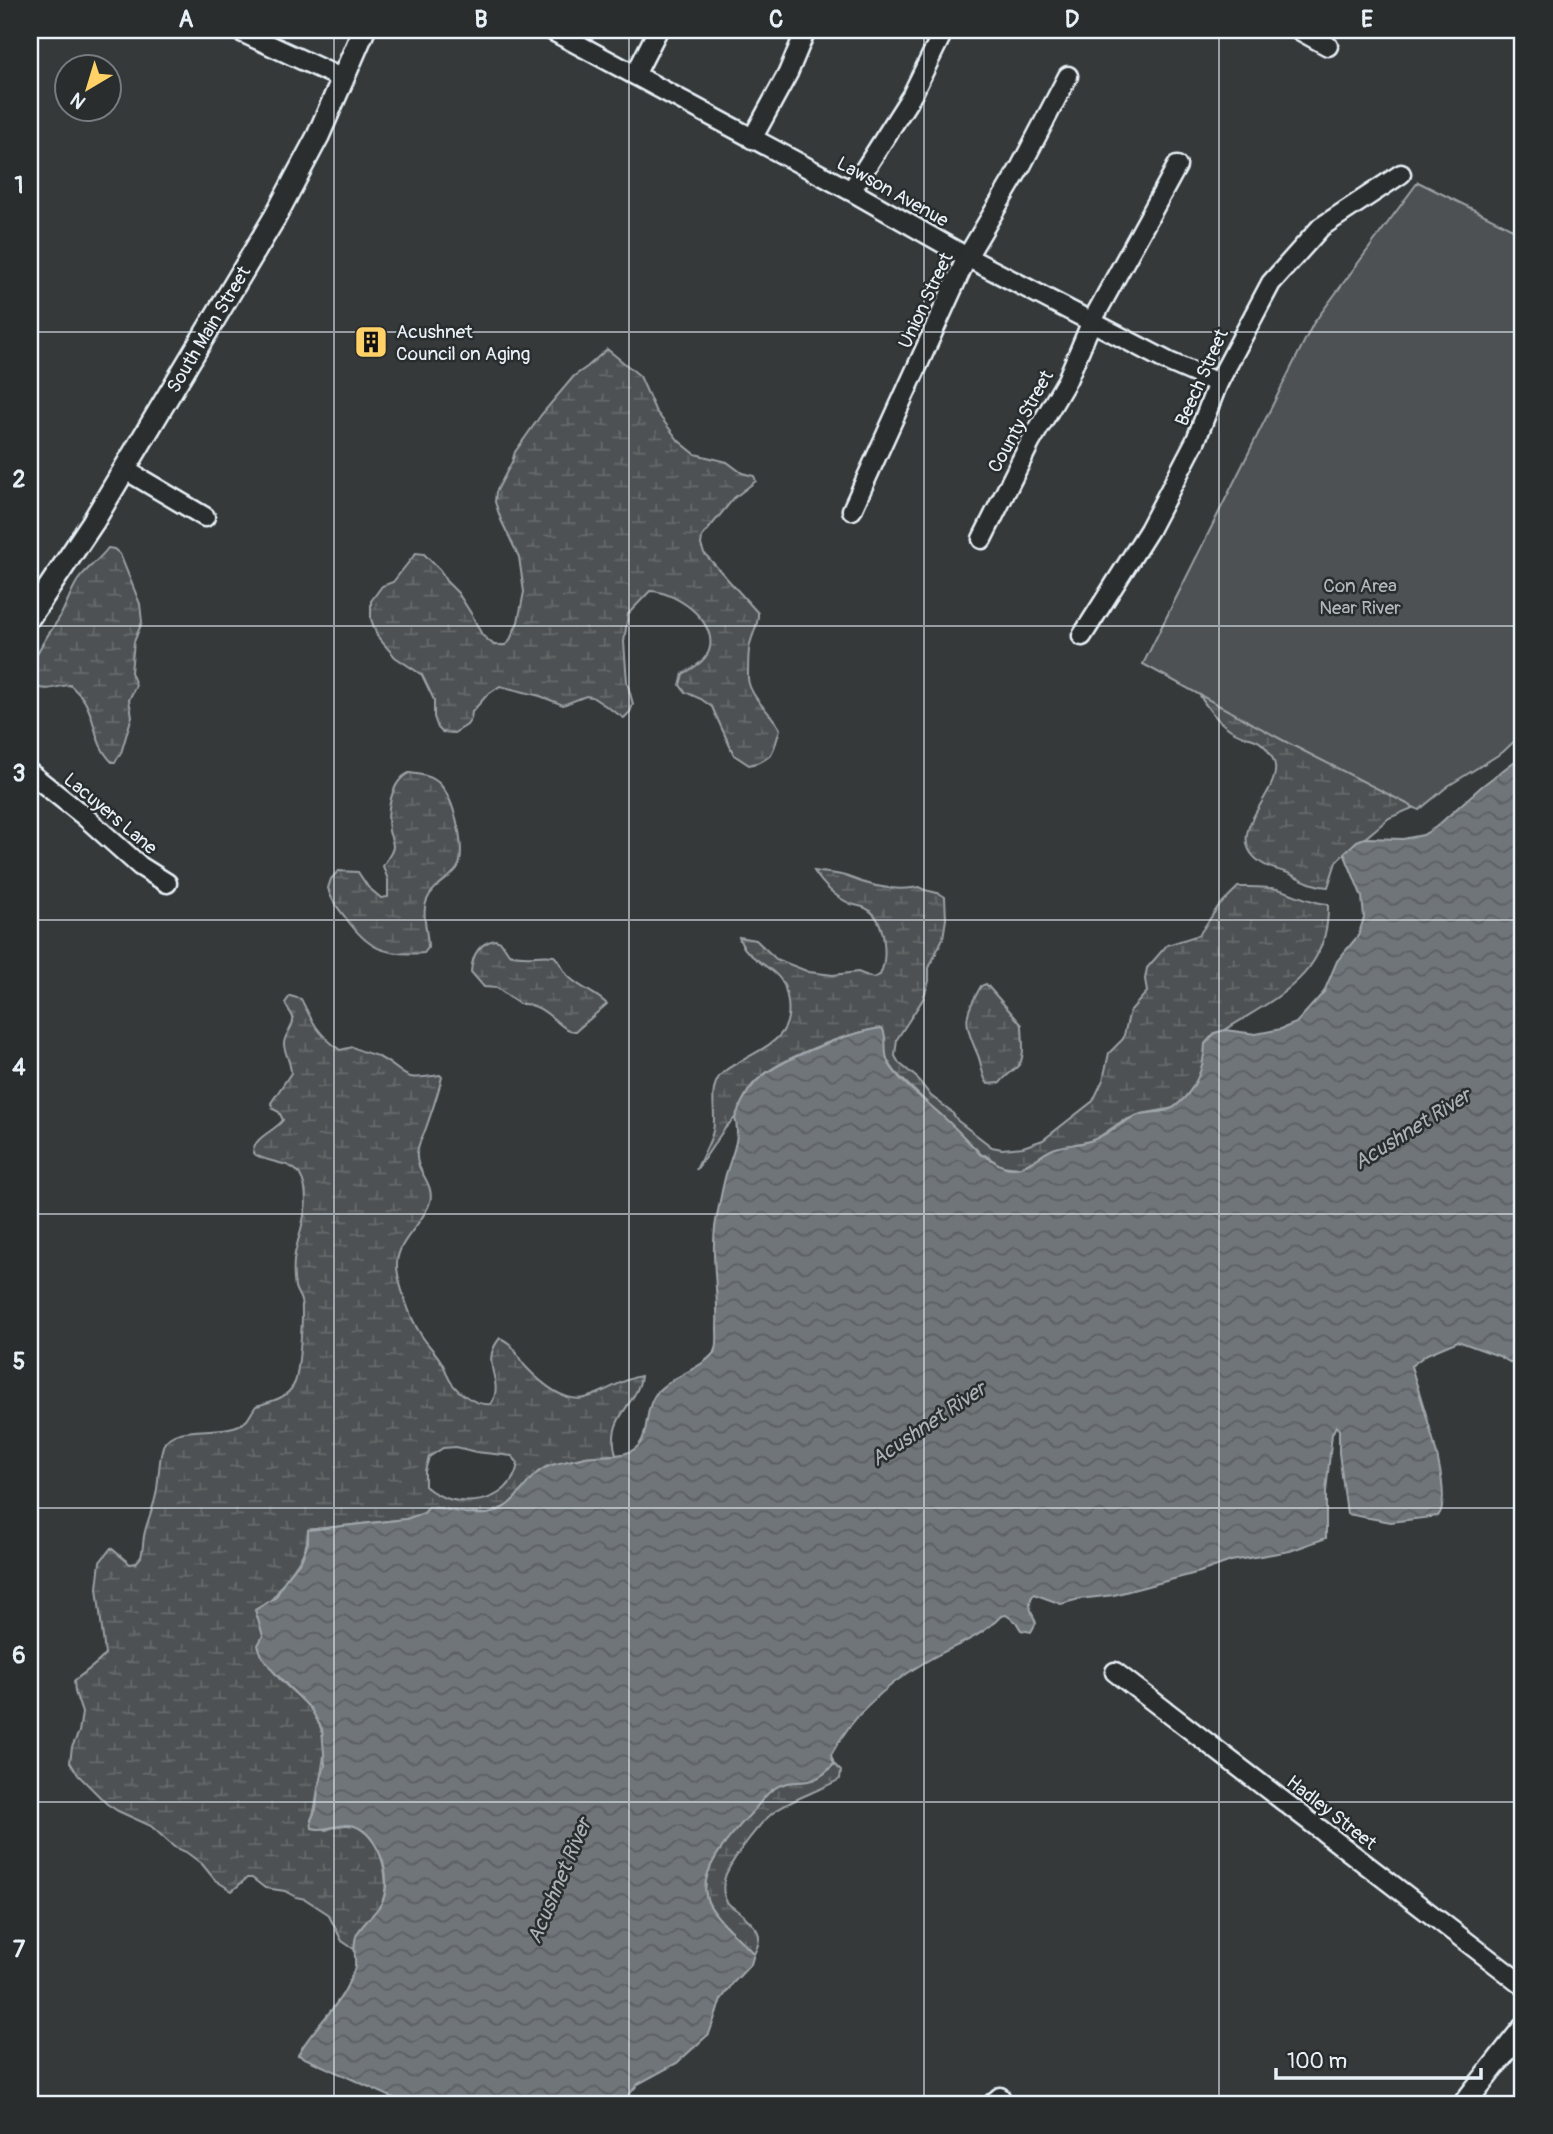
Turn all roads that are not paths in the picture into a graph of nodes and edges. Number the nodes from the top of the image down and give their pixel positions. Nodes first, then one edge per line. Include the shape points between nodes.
1 (237, 30) edge
2 (365, 30) edge
3 (551, 30) edge
4 (658, 30) edge
5 (806, 30) edge
6 (944, 30) edge
7 (1299, 30) edge
8 (1328, 46) dead end
9 (635, 75) junction
10 (1068, 76) dead end
11 (343, 79) junction
12 (752, 139) junction
13 (1177, 166) dead end
14 (1401, 174) dead end
15 (851, 191) junction
16 (967, 257) junction
17 (1092, 321) junction
18 (1218, 383) junction
19 (124, 469) junction
20 (852, 510) dead end
21 (205, 517) dead end
22 (982, 539) dead end
23 (30, 616) edge
24 (1082, 636) dead end
25 (30, 773) edge
26 (167, 883) dead end
27 (1115, 1672) dead end
28 (1523, 1986) edge
29 (1523, 2029) edge
30 (1464, 2104) edge

1 - 11 street
2 - 11 main road, South Main Street
3 - 9 street, Lawson Avenue
4 - 9 street
5 - 12 street
6 - 15 street via 912,95
7 - 8 street
9 - 12 street, Lawson Avenue
10 - 16 street, Union Street
11 - 19 main road, South Main Street via 289,191
12 - 15 street, Lawson Avenue
13 - 17 street, County Street
14 - 18 street, Beech Street via 1321,227 1271,283
15 - 16 street, Lawson Avenue
16 - 17 street, Lawson Avenue
16 - 20 street, Union Street
17 - 18 street, Lawson Avenue
17 - 22 street, County Street via 1067,380
18 - 24 street, Beech Street via 1196,440 1149,530
19 - 21 street
19 - 23 main road, South Main Street
25 - 26 street, Lacuyers Lane via 140,866
27 - 28 street, Hadley Street
29 - 30 main road

